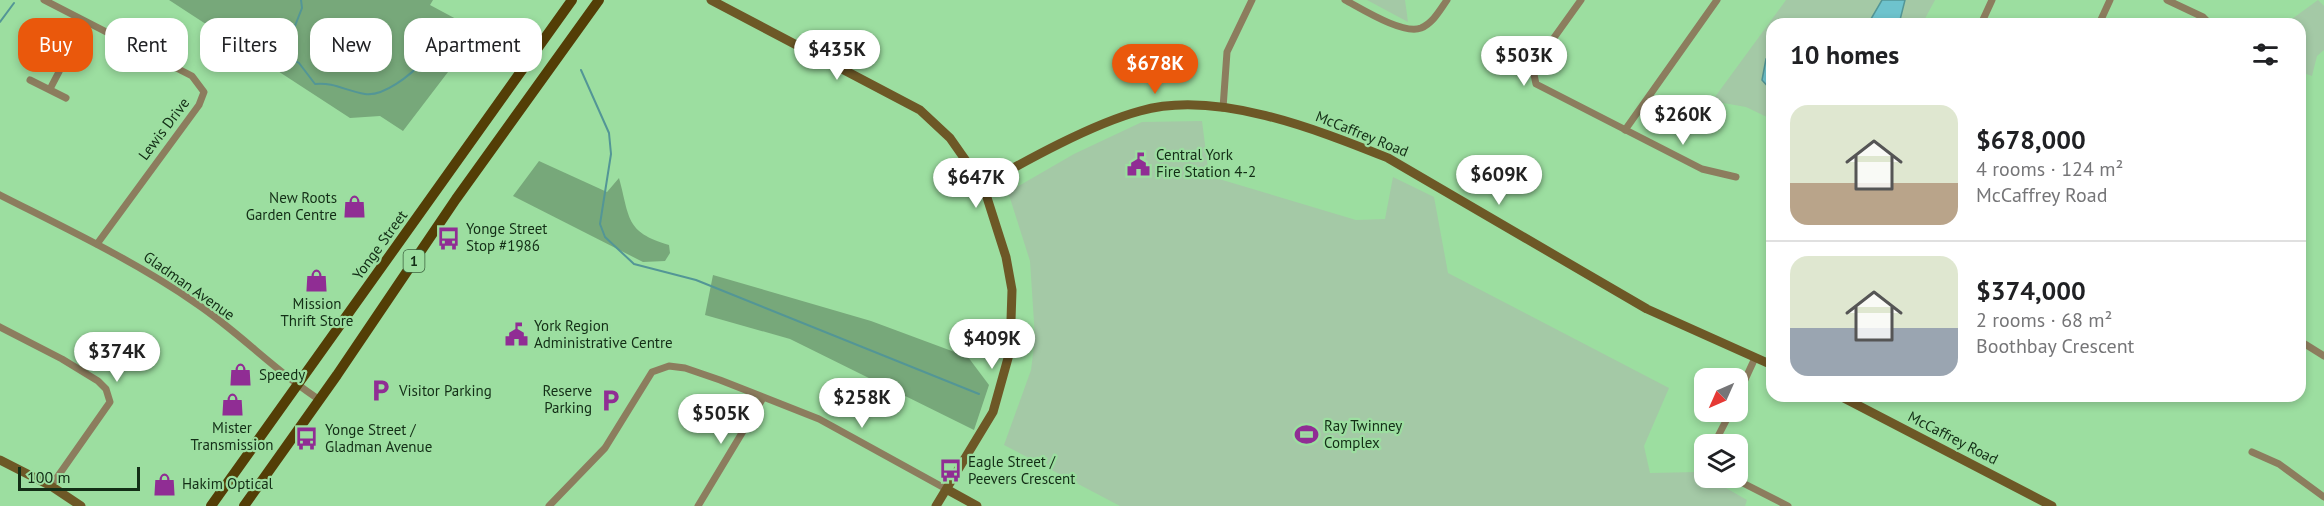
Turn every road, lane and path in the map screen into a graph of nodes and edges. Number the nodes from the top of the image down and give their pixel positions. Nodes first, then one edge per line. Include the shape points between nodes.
1 (44, 0) edge
2 (572, 0) edge
3 (599, 0) edge
4 (711, 0) edge
5 (1252, 0) edge
6 (1345, 0) edge
7 (1447, 0) edge
8 (1581, 0) edge
9 (1717, 0) edge
10 (1992, 0) edge
11 (2110, 0) edge
12 (2167, 0) edge
13 (78, 18) edge
14 (1984, 18) edge
15 (2102, 18) edge
16 (2205, 18) edge
17 (93, 26) edge
18 (59, 72) edge
19 (30, 80) dead end
20 (50, 89) junction
21 (66, 98) dead end
22 (1223, 108) junction
23 (1625, 130) junction
24 (1736, 177) dead end
25 (983, 185) junction
26 (0, 195) edge
27 (97, 244) junction
28 (0, 327) edge
29 (2306, 345) edge
30 (2324, 356) edge
31 (1755, 358) junction
32 (1766, 363) edge
33 (1748, 373) edge
34 (298, 386) junction
35 (763, 398) junction
36 (320, 400) junction
37 (1852, 402) edge
38 (2252, 452) dead end
39 (0, 460) edge
40 (51, 486) junction
41 (1748, 486) edge
42 (948, 490) junction
43 (2324, 497) edge
44 (81, 506) edge
45 (211, 506) edge
46 (244, 506) edge
47 (549, 506) edge
48 (698, 506) edge
49 (936, 506) edge
50 (977, 506) edge
51 (1788, 506) edge
52 (2052, 506) edge

1 - 13 street, Lewis Drive
2 - 34 main road, Yonge Street / 1
3 - 36 main road, 1 via 456,199
4 - 25 street via 920,110 950,138
5 - 22 street via 1227,52
6 - 7 street via 1409,30 1421,28 1434,18
8 - 23 street via 1538,60 1533,77 1542,88
9 - 23 street
10 - 14 street
11 - 15 street
12 - 16 street
17 - 27 street, Lewis Drive via 192,76 204,92 196,110
18 - 20 street
19 - 20 street
20 - 21 street
22 - 25 street, McCaffrey Road via 1183,105 1142,110 1105,123
22 - 31 street, McCaffrey Road via 1299,126 1388,159 1647,309
23 - 24 street via 1702,170
25 - 42 street via 1006,257 1012,290 1010,351 993,412
26 - 27 street, Gladman Avenue
27 - 34 street, Gladman Avenue via 147,270 200,305
28 - 40 street via 62,359 106,389 110,402
29 - 30 street
31 - 32 street, McCaffrey Road
31 - 33 street
34 - 36 street, Gladman Avenue
34 - 45 main road, Yonge Street / 1
35 - 42 street via 819,419
35 - 47 street via 685,368 662,367 652,372 605,448
35 - 48 street
36 - 46 main road, 1
37 - 52 street, McCaffrey Road
38 - 43 street via 2279,464
39 - 40 street
40 - 44 street
41 - 51 street
42 - 49 street
42 - 50 street

